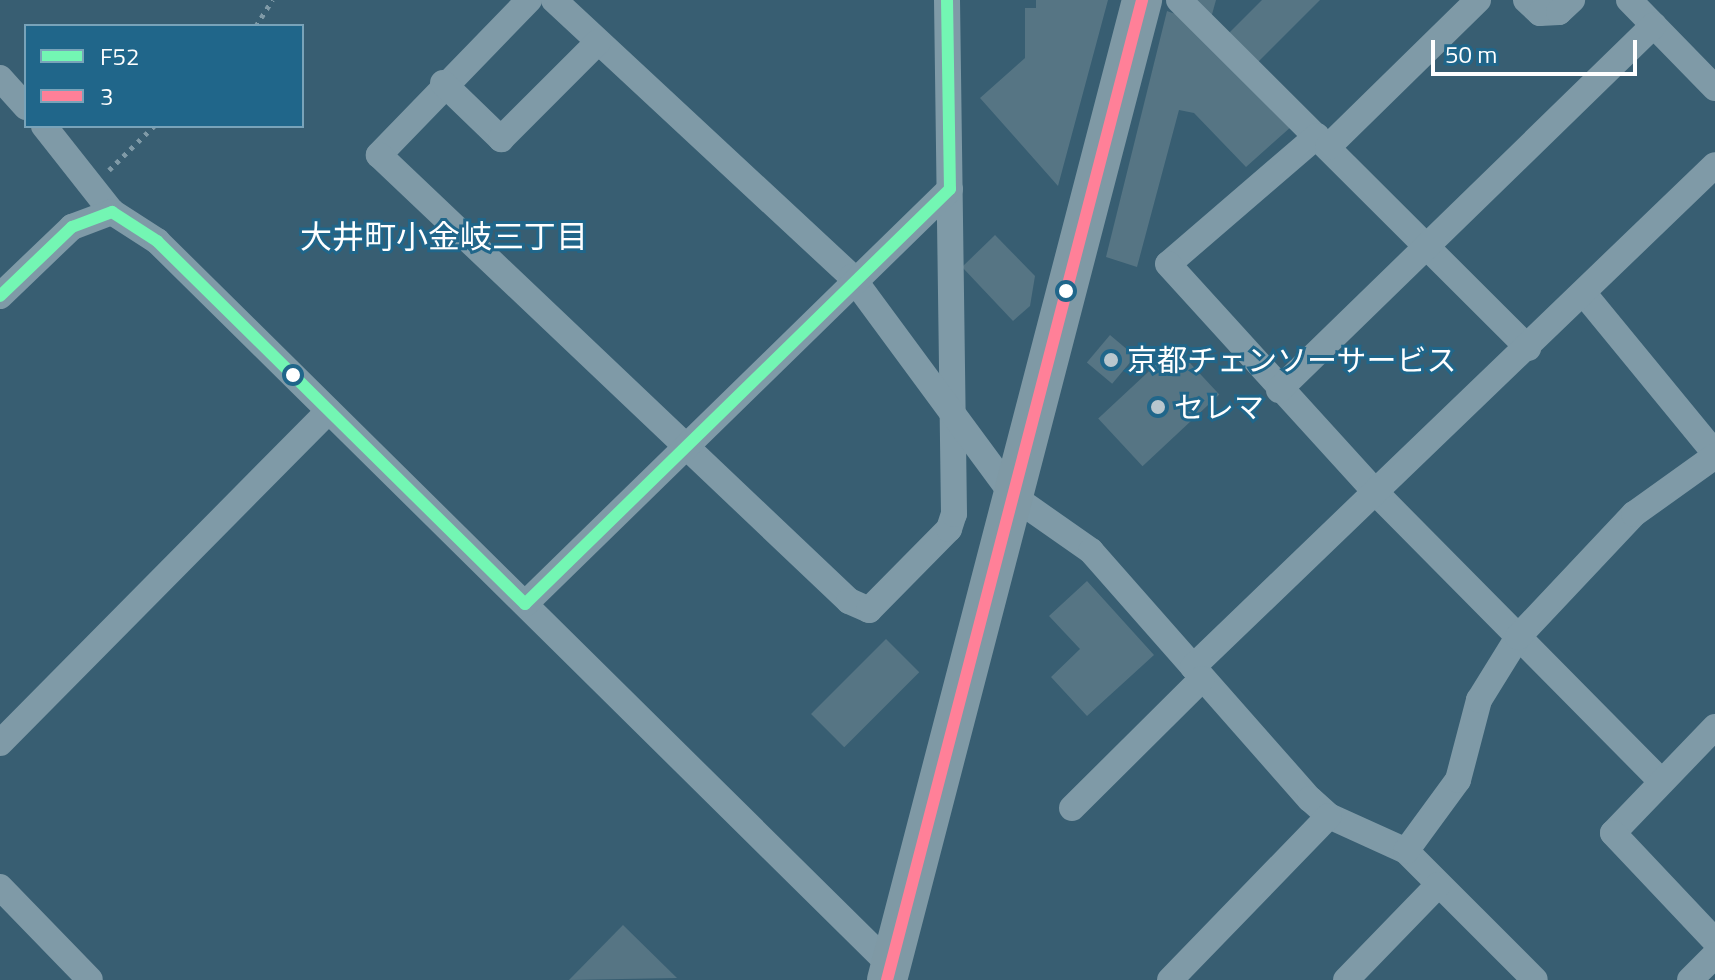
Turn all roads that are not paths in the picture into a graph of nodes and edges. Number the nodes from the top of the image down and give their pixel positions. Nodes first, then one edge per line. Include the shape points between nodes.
1 (529, 0) edge
2 (554, 0) edge
3 (947, 0) edge
4 (1142, 0) edge
5 (1179, 0) edge
6 (1478, 0) edge
7 (1526, 0) edge
8 (1572, 0) edge
9 (1629, 0) edge
10 (1654, 25) junction
11 (598, 42) junction
12 (0, 78) edge
13 (443, 83) junction
14 (1715, 88) edge
15 (24, 105) edge
16 (46, 128) edge
17 (1323, 141) junction
18 (1715, 165) edge
19 (950, 189) junction
20 (112, 212) junction
21 (1428, 245) junction
22 (852, 277) junction
23 (1585, 295) junction
24 (0, 296) edge
25 (1528, 348) junction
26 (1279, 390) junction
27 (950, 409) junction
28 (329, 411) junction
29 (687, 443) junction
30 (1715, 454) edge
31 (1379, 496) junction
32 (1014, 497) junction
33 (525, 604) junction
34 (1518, 637) junction
35 (1198, 673) junction
36 (1715, 727) edge
37 (0, 743) edge
38 (1661, 781) junction
39 (1072, 808) dead end
40 (1329, 816) junction
41 (1406, 851) junction
42 (1438, 885) junction
43 (0, 887) edge
44 (1715, 941) edge
45 (1715, 955) edge
46 (889, 973) edge
47 (90, 980) edge
48 (1170, 980) edge
49 (1346, 980) edge
50 (1535, 980) edge
51 (1690, 980) edge

1 - 13 street
2 - 11 street
3 - 19 street
4 - 32 highway
5 - 17 street
6 - 17 street
7 - 8 street via 1540,13 1559,12
9 - 10 street
10 - 14 street
10 - 21 street
11 - 13 street via 501,139
11 - 22 street
12 - 15 street
13 - 29 street via 379,155
16 - 20 street via 97,184
17 - 21 street
17 - 26 street via 1168,264
18 - 23 street
19 - 22 street
19 - 27 street
20 - 24 street via 72,227
20 - 28 street via 157,241
21 - 25 street
21 - 26 street
22 - 27 street
22 - 29 street
23 - 25 street
23 - 30 street
25 - 31 street
26 - 31 street
27 - 29 street via 949,529 869,610 849,601
27 - 32 street
28 - 33 street
28 - 37 street
29 - 33 street
30 - 34 street via 1634,514
31 - 34 street
31 - 35 street
32 - 35 street via 1091,551
32 - 46 highway
33 - 46 street
34 - 38 street
34 - 41 street via 1479,700 1458,780
35 - 39 street
35 - 40 street
36 - 38 street
38 - 44 street via 1613,833
40 - 41 street
40 - 48 street
41 - 42 street
42 - 49 street
42 - 50 street
43 - 47 street
45 - 51 street

